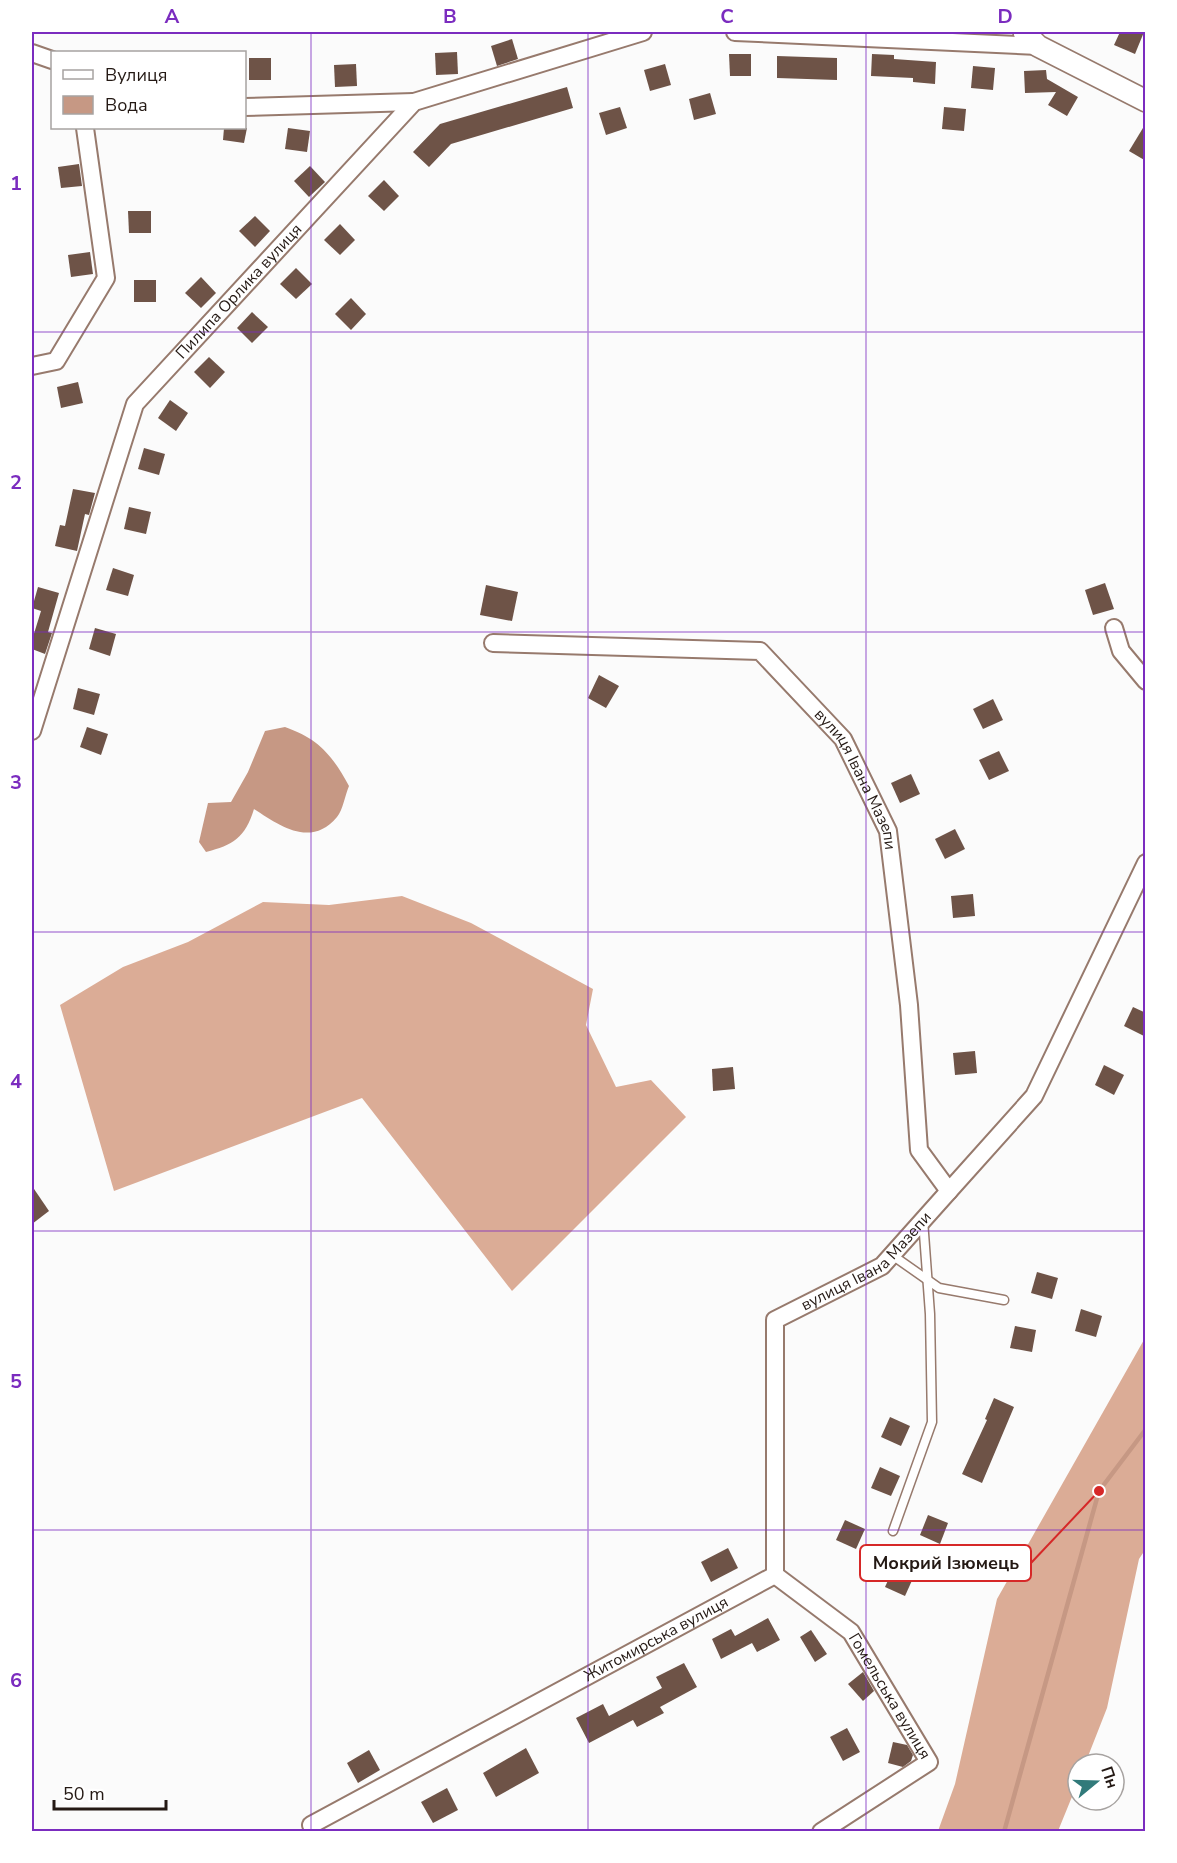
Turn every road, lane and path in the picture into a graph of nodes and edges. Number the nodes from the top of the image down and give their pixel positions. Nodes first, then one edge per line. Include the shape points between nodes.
1 (643, 32) edge
2 (735, 32) edge
3 (1031, 39) edge
4 (32, 53) edge
5 (51, 60) edge
6 (1146, 101) edge
7 (414, 102) junction
8 (246, 107) edge
9 (85, 129) edge
10 (32, 366) edge
11 (1114, 628) dead end
12 (493, 643) dead end
13 (1146, 681) edge
14 (32, 731) edge
15 (1146, 863) edge
16 (949, 1191) junction
17 (923, 1220) junction
18 (892, 1255) junction
19 (928, 1281) junction
20 (1004, 1300) dead end
21 (893, 1531) dead end
22 (775, 1575) junction
23 (311, 1825) dead end
24 (821, 1832) edge

1 - 7 street
2 - 3 street
3 - 6 street
4 - 5 street
7 - 8 street
7 - 14 street, Пилипа Орлика вулиця via 135,404
9 - 10 street via 106,278 56,361
11 - 13 street via 1121,651
12 - 16 street, вулиця Івана Мазепи via 760,651 843,739 888,831 909,1005 919,1149
15 - 16 street, вулиця Івана Мазепи via 1034,1096
16 - 17 street, вулиця Івана Мазепи
17 - 18 street, вулиця Івана Мазепи
17 - 19 lane
18 - 19 lane
18 - 22 street, вулиця Івана Мазепи via 882,1266 775,1320
19 - 20 lane via 939,1288
19 - 21 lane via 932,1422
22 - 23 street, Житомирська вулиця
22 - 24 street, Гомельська вулиця via 851,1632 929,1762

